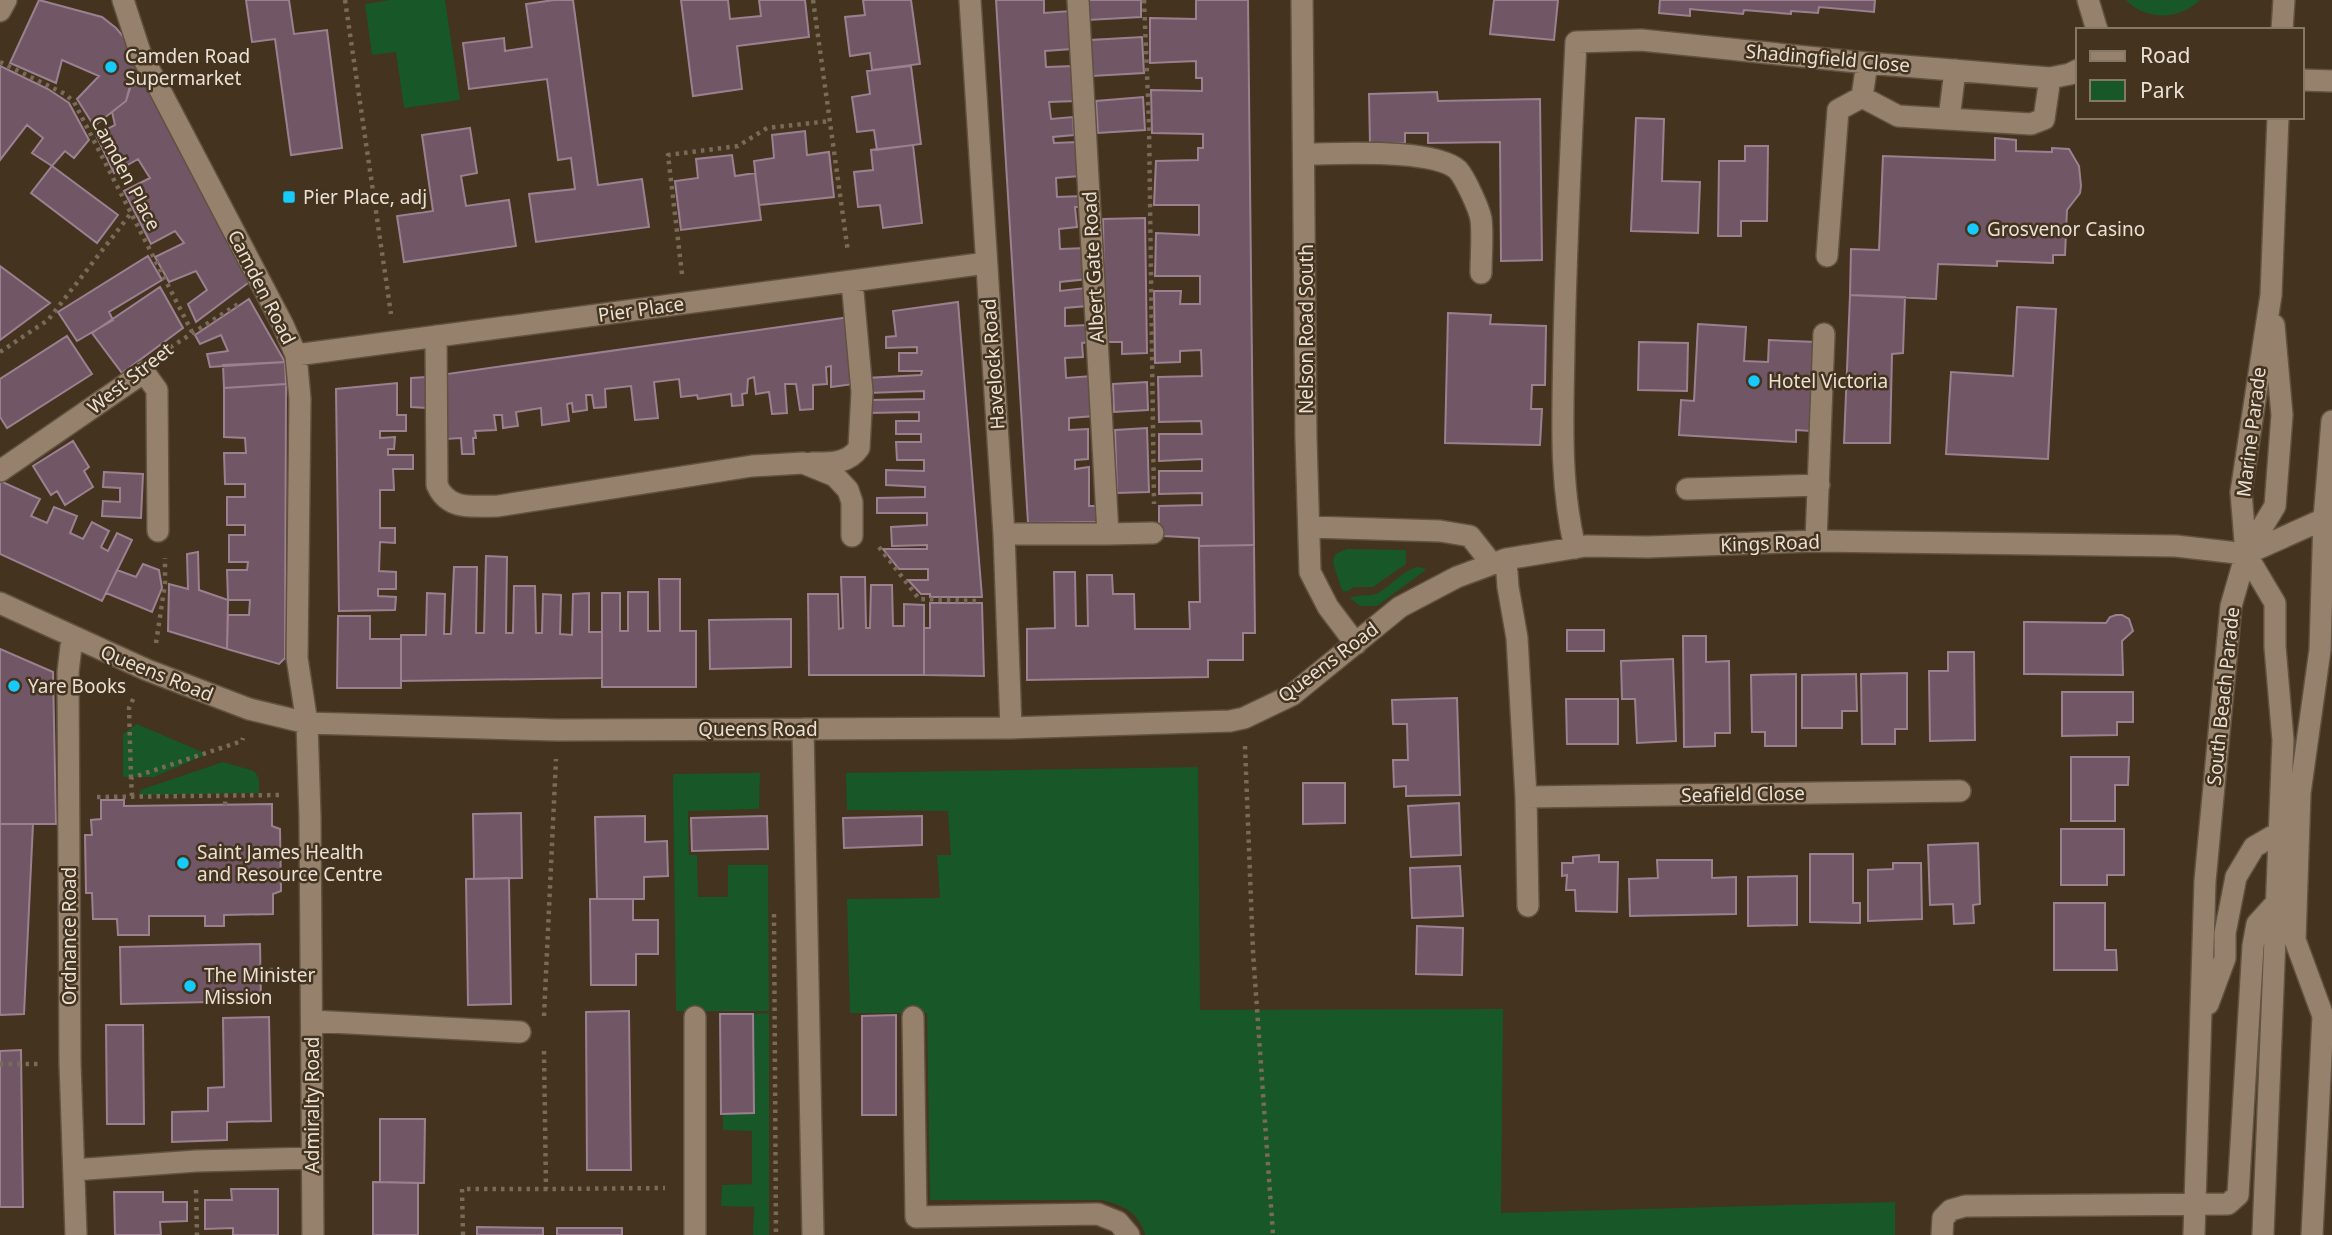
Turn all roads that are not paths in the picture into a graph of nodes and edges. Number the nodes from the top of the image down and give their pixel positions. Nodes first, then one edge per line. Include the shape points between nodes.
1 (6, 0) edge
2 (123, 0) edge
3 (970, 0) edge
4 (1078, 0) edge
5 (1302, 0) edge
6 (2088, 0) edge
7 (2284, 0) edge
8 (0, 11) edge
9 (2096, 28) edge
10 (2282, 28) edge
11 (1867, 63) junction
12 (1955, 70) junction
13 (2076, 71) edge
14 (2050, 78) junction
15 (2304, 80) edge
16 (2332, 80) edge
17 (1863, 97) junction
18 (1949, 119) junction
19 (2278, 119) edge
20 (1304, 154) junction
21 (1827, 256) dead end
22 (986, 263) junction
23 (1481, 272) dead end
24 (852, 281) junction
25 (2271, 295) junction
26 (1824, 334) dead end
27 (436, 336) junction
28 (296, 355) junction
29 (2332, 421) edge
30 (803, 463) junction
31 (0, 471) edge
32 (1819, 485) junction
33 (1687, 489) dead end
34 (2324, 519) junction
35 (1310, 527) junction
36 (158, 531) road end
37 (1153, 533) road end
38 (1004, 534) junction
39 (1108, 534) junction
40 (852, 536) road end
41 (1816, 541) junction
42 (1575, 548) junction
43 (2246, 554) junction
44 (1499, 561) junction
45 (0, 603) edge
46 (72, 638) junction
47 (1356, 644) junction
48 (307, 723) junction
49 (1011, 727) junction
50 (803, 729) junction
51 (1960, 791) dead end
52 (2300, 793) junction
53 (1526, 797) junction
54 (2278, 833) junction
55 (2276, 903) junction
56 (1528, 906) dead end
57 (695, 1017) dead end
58 (913, 1017) dead end
59 (312, 1021) junction
60 (2201, 1024) junction
61 (520, 1032) road end
62 (312, 1158) junction
63 (74, 1170) junction
64 (2195, 1205) junction
65 (76, 1235) edge
66 (313, 1235) edge
67 (695, 1235) edge
68 (813, 1235) edge
69 (1129, 1235) edge
70 (1942, 1235) edge
71 (2194, 1235) edge
72 (2263, 1235) edge
73 (2312, 1235) edge

1 - 8 street
2 - 28 street, Camden Road via 140,52
3 - 22 street, Havelock Road
4 - 39 street, Albert Gate Road
5 - 20 street, Nelson Road South
6 - 9 street
7 - 10 street
11 - 12 street, Shadingfield Close
11 - 17 street
11 - 42 street, Shadingfield Close via 1641,40 1576,42 1562,461
12 - 14 street, Shadingfield Close
12 - 18 street
13 - 14 street, Shadingfield Close
14 - 18 street via 2044,119 2031,124
15 - 16 street
17 - 18 street via 1898,116
17 - 21 street via 1838,110
19 - 25 street, Marine Parade
20 - 23 street via 1405,155 1458,170 1481,218
20 - 35 street, Nelson Road South
22 - 24 street, Pier Place
22 - 38 street, Havelock Road
24 - 27 street, Pier Place
24 - 30 street via 862,392 859,447 846,460
25 - 43 street, Marine Parade via 2241,492
25 - 43 street, Marine Parade via 2282,415 2275,506
26 - 32 street
27 - 28 street, Pier Place
27 - 30 street via 437,485 442,497 451,502 498,506 751,466
28 - 48 street, Camden Road via 300,398 297,658
29 - 34 street
30 - 40 street via 835,476 848,490
31 - 36 street, West Street via 144,372 157,390
32 - 33 street
32 - 41 street
34 - 43 street
34 - 52 street via 2320,650
35 - 44 street via 1471,536
35 - 47 street, Nelson Road South via 1310,572 1328,607
37 - 39 street
38 - 39 street
38 - 49 street, Havelock Road
41 - 42 street, Kings Road
41 - 43 street, Kings Road via 2176,546
42 - 44 street, Kings Road
43 - 54 street via 2275,603 2283,740
43 - 60 street, South Beach Parade via 2231,606 2205,881
44 - 47 street, Queens Road via 1400,607
44 - 53 street via 1517,638
45 - 46 street, Queens Road
46 - 48 street, Queens Road via 249,709
46 - 63 street, Ordnance Road via 68,796
47 - 49 street, Queens Road via 1292,695 1244,718
48 - 50 street, Queens Road via 557,730
48 - 59 street, Admiralty Road
49 - 50 street, Queens Road
50 - 68 street
51 - 53 street, Seafield Close
52 - 54 street
52 - 73 street via 2295,940 2323,1016
53 - 56 street
54 - 55 street
54 - 60 street via 2254,847 2236,877 2225,958
55 - 64 street via 2257,924 2253,946 2238,1195 2228,1204
55 - 72 street
57 - 67 street
58 - 69 street via 916,1217 1098,1214 1118,1222
59 - 61 street
59 - 62 street, Admiralty Road
60 - 64 street, South Beach Parade
62 - 63 street
62 - 66 street, Admiralty Road
63 - 65 street, Ordnance Road
64 - 70 street via 1965,1206 1942,1218
64 - 71 street, South Beach Parade

